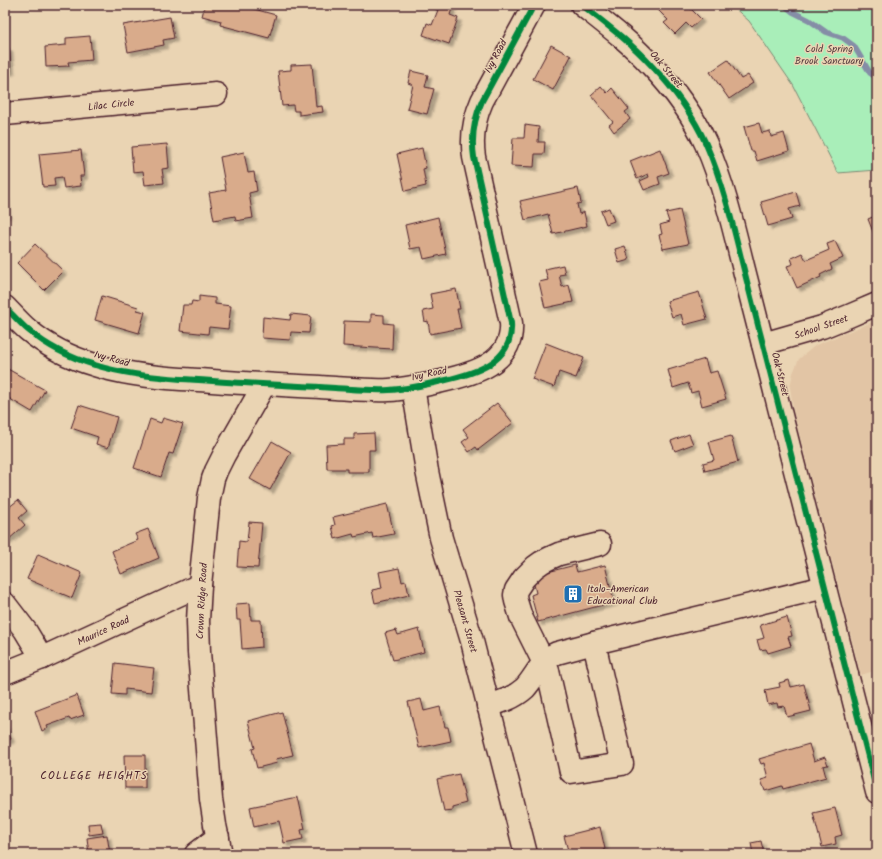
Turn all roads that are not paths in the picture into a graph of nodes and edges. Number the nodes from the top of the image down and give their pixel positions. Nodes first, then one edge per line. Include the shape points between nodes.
1 (534, 5) edge
2 (582, 5) edge
3 (216, 94) dead end
4 (5, 114) edge
5 (877, 304) edge
6 (5, 307) edge
7 (763, 344) junction
8 (264, 385) junction
9 (413, 387) junction
10 (600, 544) dead end
11 (200, 585) junction
12 (825, 588) junction
13 (5, 604) edge
14 (594, 643) junction
15 (42, 658) junction
16 (544, 662) junction
17 (5, 674) edge
18 (488, 706) junction
19 (877, 792) edge
20 (220, 846) edge
21 (196, 854) edge
22 (526, 854) edge

1 - 9 street, Ivy Road via 482,101 473,135 474,156 511,323 509,341 494,362 482,369
2 - 7 street, Oak Street via 650,63 678,97 700,133 728,210
3 - 4 street, Lilac Circle
5 - 7 street, School Street via 822,326
6 - 8 street, Ivy Road via 23,326 45,342 75,358 96,365 149,377
7 - 12 street, Oak Street
8 - 9 street, Ivy Road via 376,390
8 - 11 street, Crown Ridge Road via 213,479
9 - 18 street, Pleasant Street via 441,538 468,624
10 - 16 street via 550,558 535,567 516,590 519,612
11 - 15 street, Maurice Road
11 - 20 street, Crown Ridge Road via 199,652 211,799
12 - 14 street
12 - 19 street, Oak Street
13 - 15 street
14 - 16 street via 557,653
14 - 16 street via 622,764 571,772 550,676
15 - 17 street, Maurice Road
16 - 18 street via 519,693
18 - 22 street, Pleasant Street
20 - 21 street

